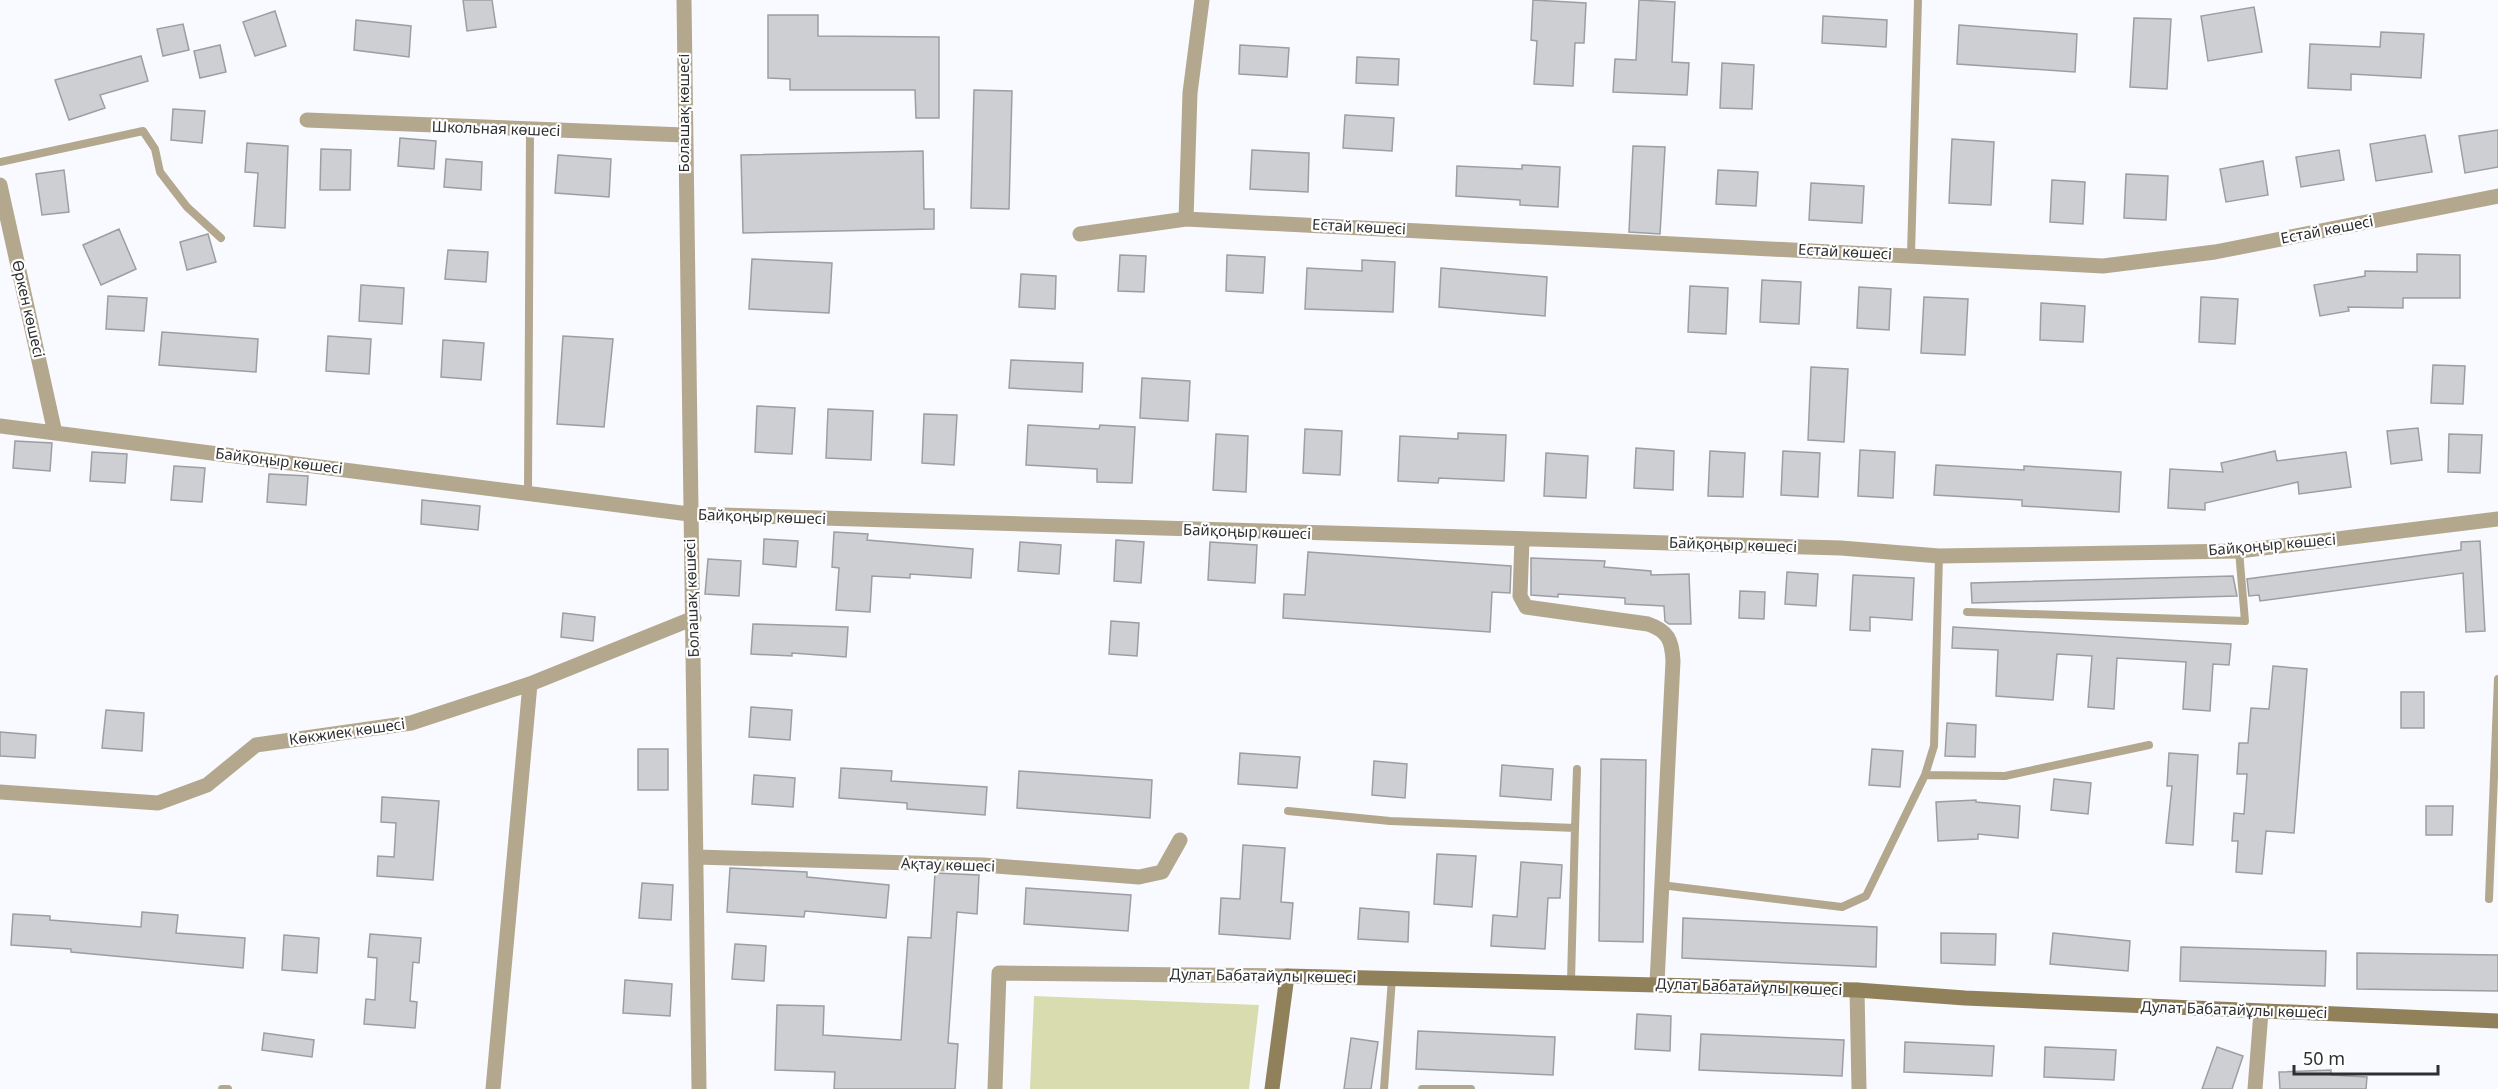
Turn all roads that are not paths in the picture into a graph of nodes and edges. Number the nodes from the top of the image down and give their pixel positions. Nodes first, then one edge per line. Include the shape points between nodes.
1 (684, 0) edge
2 (1202, 0) edge
3 (1918, 0) edge
4 (307, 120) dead end
5 (530, 131) junction
6 (684, 135) junction
7 (0, 162) edge
8 (0, 185) edge
9 (2498, 196) edge
10 (1186, 219) junction
11 (1080, 234) dead end
12 (221, 238) dead end
13 (1911, 255) junction
14 (0, 426) edge
15 (55, 433) junction
16 (528, 492) junction
17 (689, 514) junction
18 (2498, 519) edge
19 (1522, 539) junction
20 (2240, 551) junction
21 (1939, 556) junction
22 (1967, 612) dead end
23 (694, 618) junction
24 (2498, 680) edge
25 (530, 684) junction
26 (2149, 745) dead end
27 (1577, 769) dead end
28 (1925, 776) junction
29 (0, 792) edge
30 (1288, 811) dead end
31 (1575, 828) junction
32 (1180, 840) dead end
33 (696, 856) junction
34 (1661, 885) junction
35 (2489, 899) dead end
36 (1287, 976) junction
37 (1392, 978) junction
38 (1571, 981) junction
39 (1657, 983) junction
40 (1857, 990) junction
41 (2261, 1012) junction
42 (2498, 1021) edge
43 (222, 1089) edge
44 (228, 1089) edge
45 (493, 1089) edge
46 (699, 1089) edge
47 (995, 1089) edge
48 (1272, 1089) edge
49 (1384, 1089) edge
50 (1422, 1089) edge
51 (1472, 1089) edge
52 (1859, 1089) edge
53 (2255, 1089) edge

1 - 6 street, Болашақ көшесі
2 - 10 street via 1190,93
3 - 13 lane
4 - 5 street, Школьная көшесі
5 - 6 street, Школьная көшесі
5 - 16 lane
6 - 17 street, Болашақ көшесі
7 - 12 lane via 143,131 155,149 160,172 187,207
8 - 15 street, Өркен көшесі
9 - 13 street, Естай көшесі via 2215,252 2103,266
10 - 11 street, Естай көшесі
10 - 13 street, Естай көшесі
14 - 15 street, Байқоңыр көшесі
15 - 16 street, Байқоңыр көшесі
16 - 17 street, Байқоңыр көшесі
17 - 19 street, Байқоңыр көшесі
17 - 23 street, Болашақ көшесі
18 - 20 street, Байқоңыр көшесі
19 - 21 street, Байқоңыр көшесі via 1841,548
19 - 34 street via 1520,596 1526,607 1648,624 1662,629 1669,637 1672,661
20 - 21 street, Байқоңыр көшесі
20 - 22 lane via 2245,621
21 - 28 lane via 1934,746
23 - 25 street, Көкжиек көшесі
23 - 33 street, Болашақ көшесі
24 - 35 lane
25 - 29 street, Көкжиек көшесі via 411,723 256,745 207,785 158,803
25 - 45 street
26 - 28 lane via 2005,776
27 - 31 lane
28 - 34 lane via 1866,896 1852,905 1842,907
30 - 31 lane via 1390,821
31 - 38 lane
32 - 33 street, Ақтау көшесі via 1162,872 1139,876 983,865
33 - 46 street, Болашақ көшесі
34 - 39 street
36 - 37 street, Дулат Бабатайұлы көшесі
36 - 47 street, Дулат Бабатайұлы көшесі via 999,974
36 - 48 street
37 - 38 street, Дулат Бабатайұлы көшесі
37 - 49 lane
38 - 39 street, Дулат Бабатайұлы көшесі
39 - 40 street, Дулат Бабатайұлы көшесі
40 - 41 street, Дулат Бабатайұлы көшесі
40 - 52 street
41 - 42 street, Дулат Бабатайұлы көшесі
41 - 53 street
43 - 44 lane
50 - 51 lane

